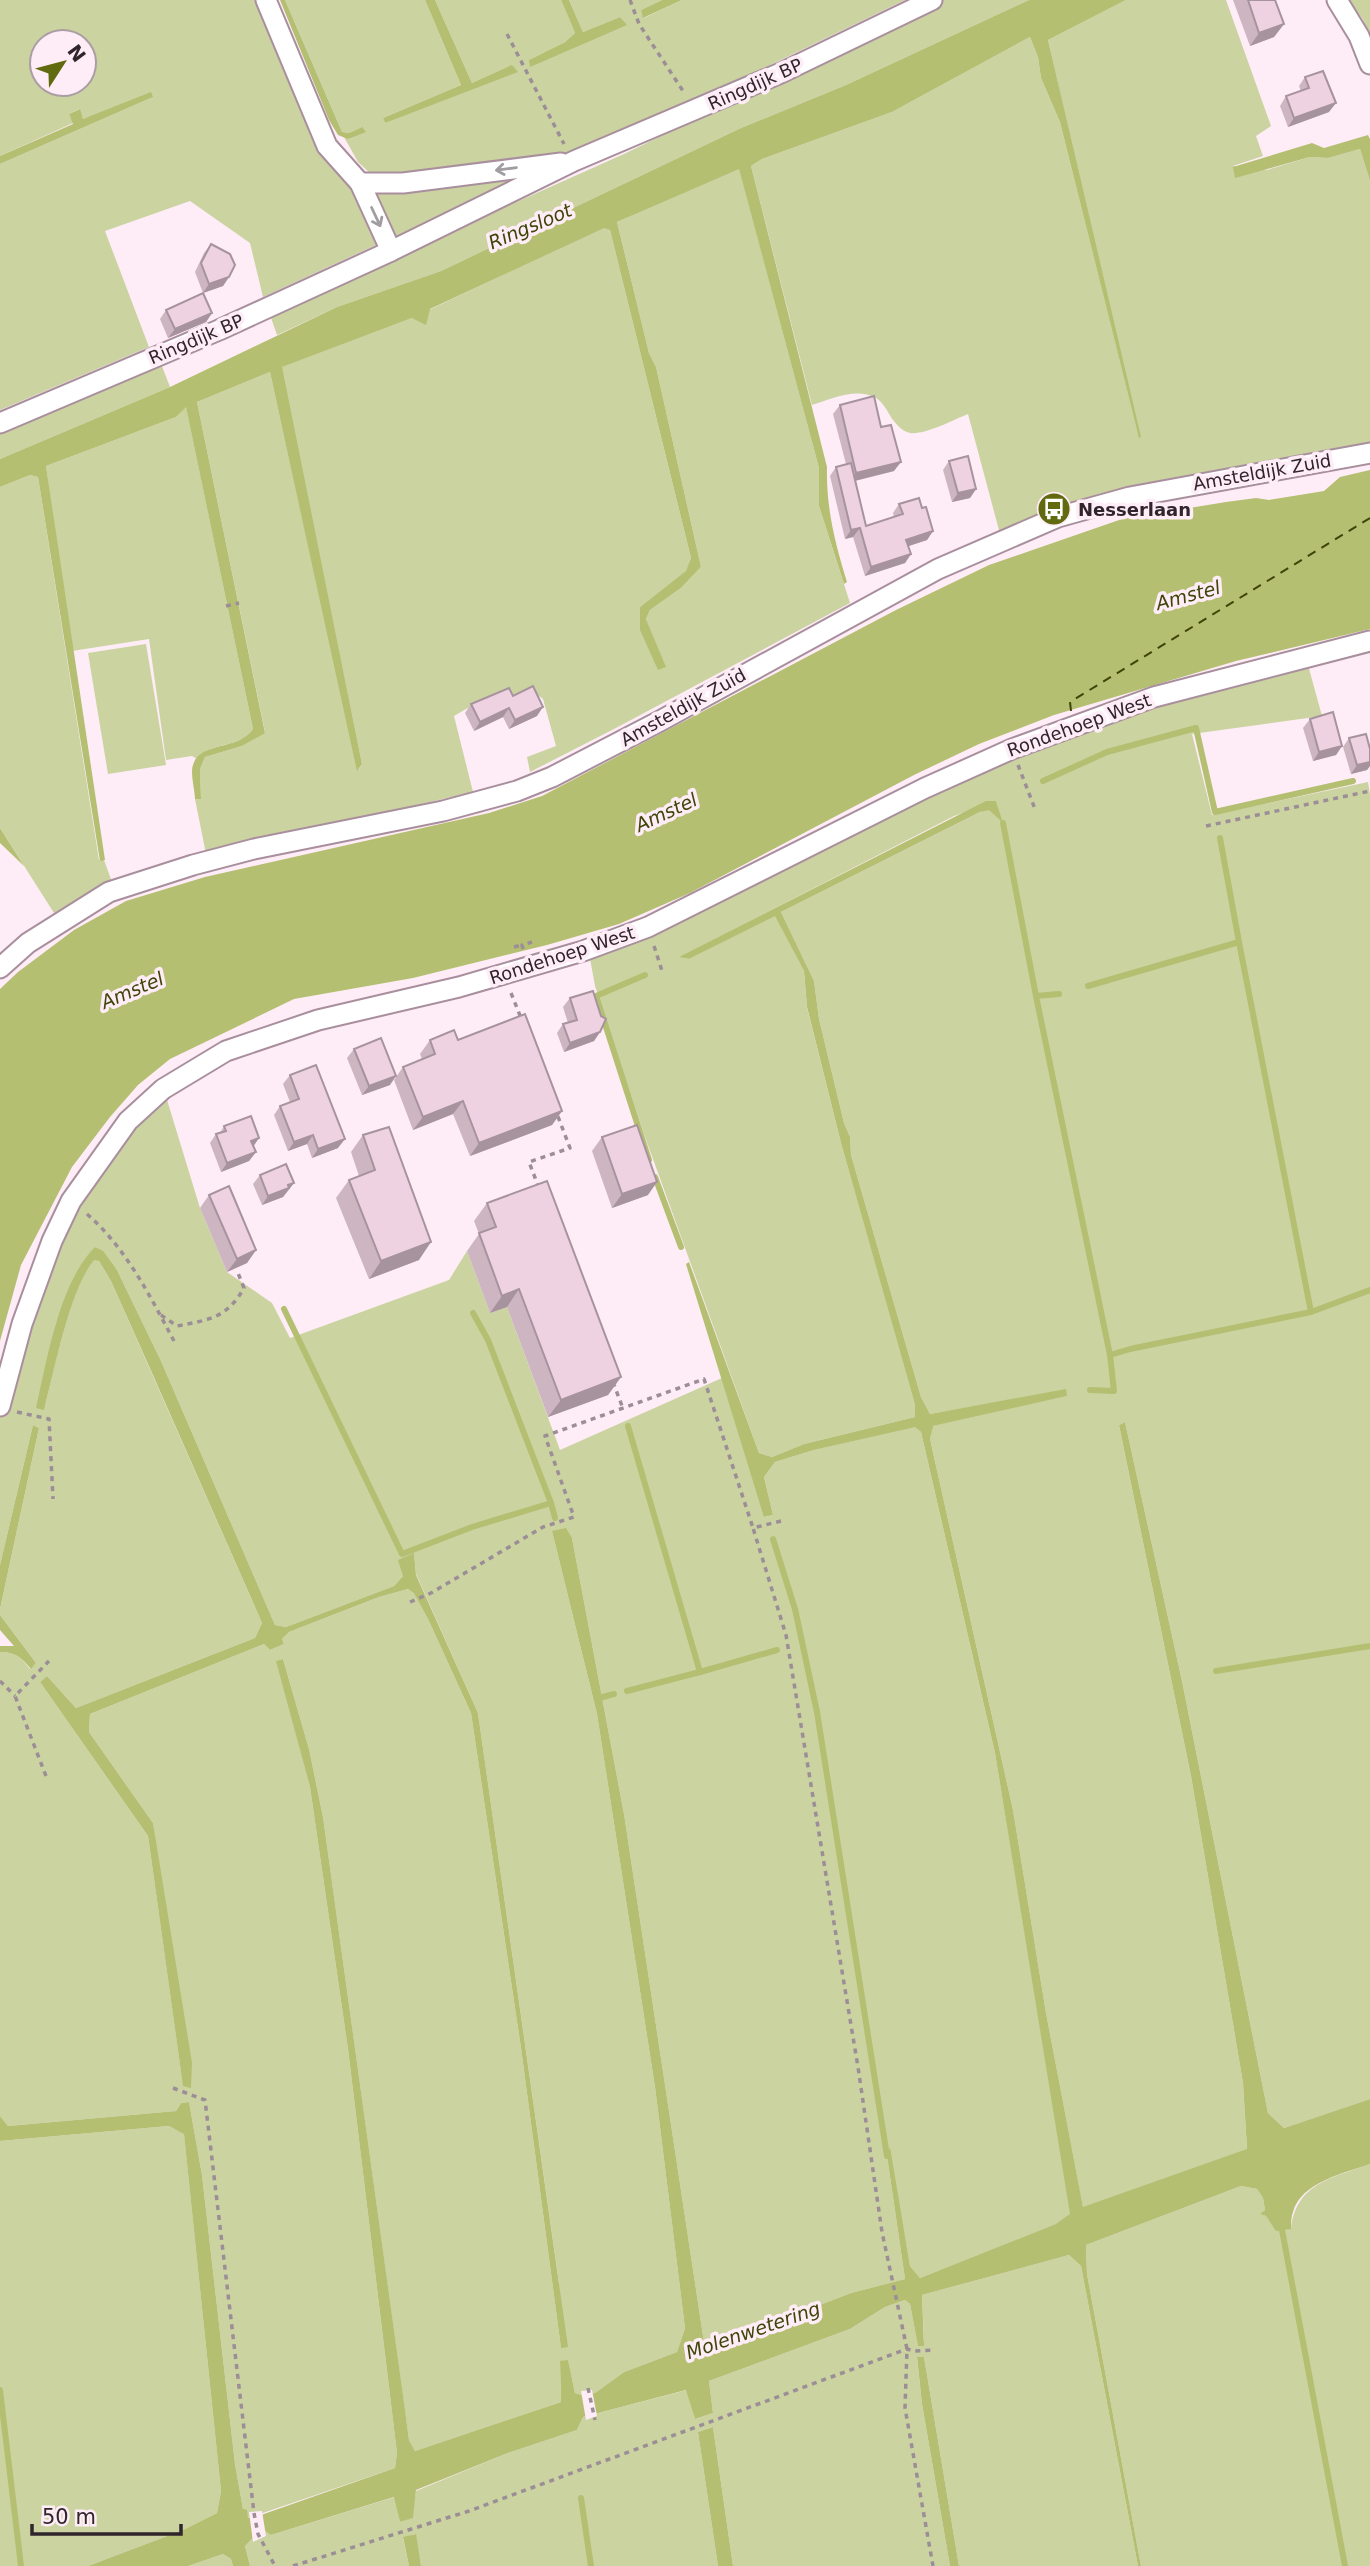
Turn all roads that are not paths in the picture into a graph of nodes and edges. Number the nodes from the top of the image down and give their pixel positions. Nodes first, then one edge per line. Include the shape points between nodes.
1 (266, 0) edge
2 (932, 0) edge
3 (1337, 0) edge
4 (1370, 64) edge
5 (574, 161) junction
6 (360, 183) junction
7 (391, 251) junction
8 (0, 423) edge
9 (1370, 453) edge
10 (1370, 641) edge
11 (0, 968) edge
12 (6, 1408) edge

1 - 6 street via 327,146
2 - 5 street, Ringdijk BP via 783,72
3 - 4 street
5 -> 6 street, Ringdijk BP via 403,183
5 - 7 street, Ringdijk BP
6 -> 7 street
7 - 8 street, Ringdijk BP
9 - 11 street, Amsteldijk Zuid via 1130,497 1058,517 938,569 552,777 443,811 254,849 109,892 29,943
10 - 12 street, Rondehoep West via 1154,697 1012,749 648,927 583,951 459,987 318,1020 226,1051 163,1089 128,1121 71,1200 22,1324

